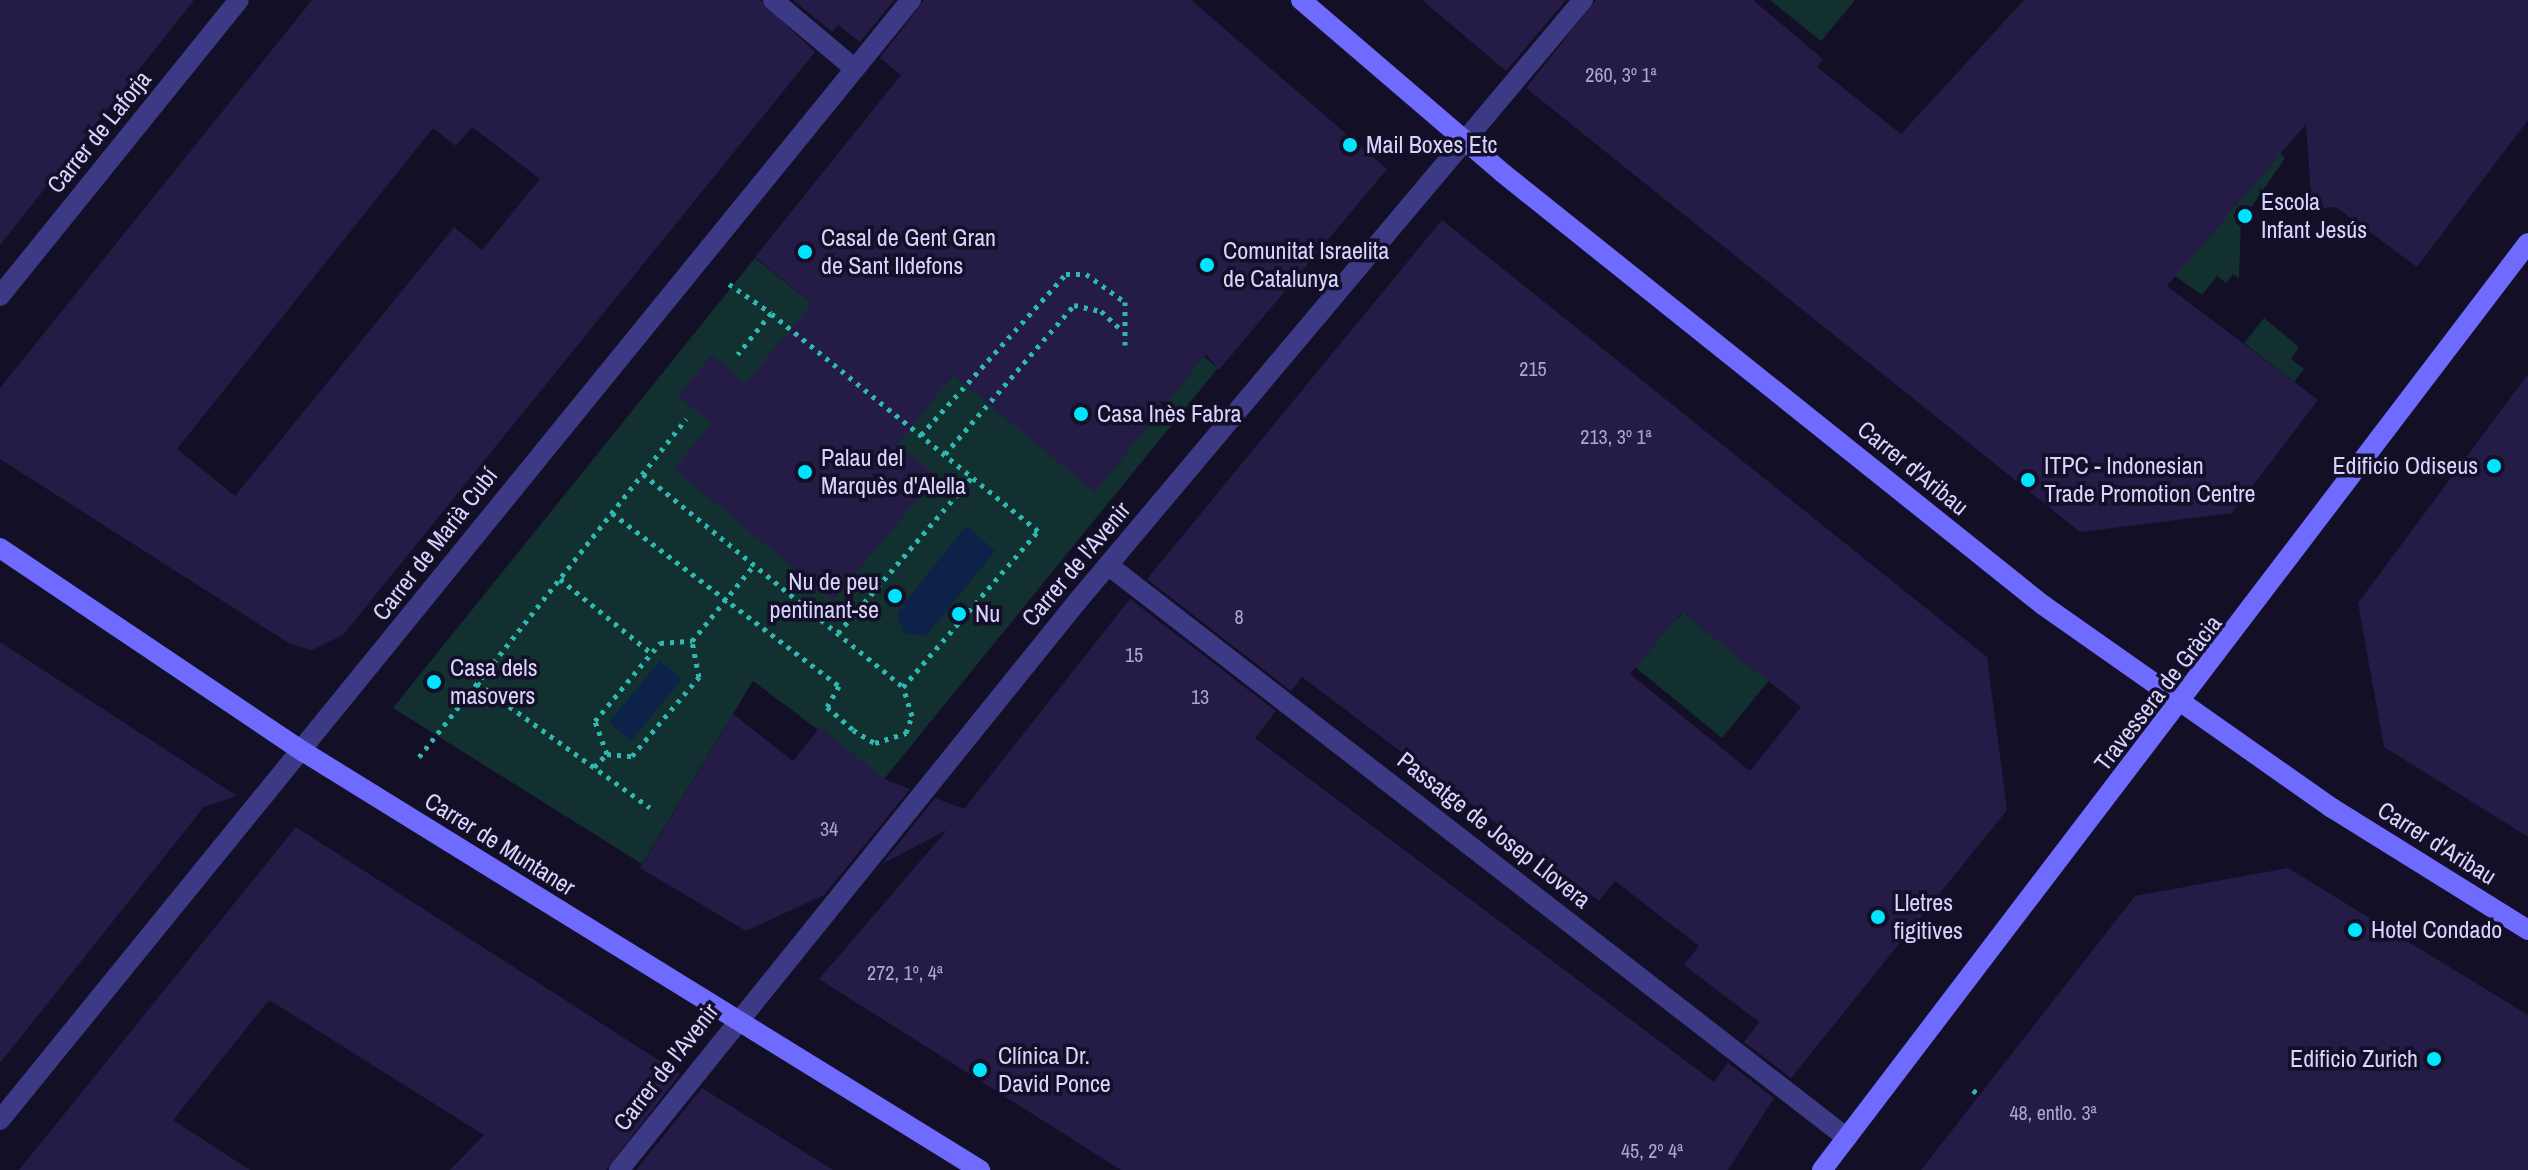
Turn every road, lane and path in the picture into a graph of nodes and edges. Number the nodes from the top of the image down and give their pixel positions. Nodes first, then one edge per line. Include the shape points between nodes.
1 (239, 0) edge
2 (773, 0) edge
3 (911, 0) edge
4 (1301, 0) edge
5 (1583, 0) edge
6 (855, 69) junction
7 (1463, 141) junction
8 (2528, 243) edge
9 (723, 280) dead end
10 (0, 296) edge
11 (771, 313) junction
12 (1120, 329) junction
13 (1125, 345) dead end
14 (738, 354) dead end
15 (686, 419) dead end
16 (921, 435) junction
17 (945, 454) junction
18 (643, 474) junction
19 (972, 477) junction
20 (612, 513) junction
21 (0, 548) edge
22 (754, 565) junction
23 (1108, 565) junction
24 (560, 579) junction
25 (726, 599) junction
26 (838, 633) junction
27 (692, 641) junction
28 (651, 653) junction
29 (477, 683) junction
30 (903, 687) junction
31 (2182, 704) junction
32 (304, 752) junction
33 (607, 754) junction
34 (419, 757) dead end
35 (594, 767) junction
36 (650, 808) dead end
37 (2528, 930) edge
38 (736, 1018) junction
39 (1973, 1090) dead end
40 (1980, 1096) dead end
41 (0, 1120) edge
42 (1847, 1138) junction
43 (619, 1170) edge
44 (980, 1170) edge
45 (1822, 1170) edge

1 - 10 street, Carrer de Laforja
2 - 6 street
3 - 6 street, Carrer de Marià Cubí
4 - 7 street, Carrer d'Aribau
5 - 7 street, Carrer de l'Avenir
6 - 32 street, Carrer de Marià Cubí
7 - 23 street, Carrer de l'Avenir
7 - 31 street, Carrer d'Aribau via 2043,605
8 - 31 street, Travessera de Gràcia
9 - 11 path
11 - 14 path
11 - 16 path
12 - 13 path
12 - 16 path via 1125,302 1086,274 1066,274
12 - 17 path via 1101,311 1074,305
15 - 18 path
16 - 17 path
17 - 19 path
18 - 20 path
18 - 22 path
19 - 26 path
19 - 30 path via 1038,531
20 - 24 path
20 - 25 path
21 - 32 street, Carrer de Muntaner
22 - 25 path
22 - 26 path
23 - 38 street, Carrer de l'Avenir
23 - 42 street, Passatge de Josep Llovera
24 - 28 path
24 - 29 path
25 - 27 path
25 - 30 path via 839,686 827,707 875,743 906,733 912,716
26 - 30 path
27 - 28 path via 660,643
27 - 33 path via 699,677 632,756
28 - 33 path via 595,721
29 - 34 path
29 - 35 path
31 - 37 street, Carrer d'Aribau
31 - 42 street, Travessera de Gràcia
32 - 38 street, Carrer de Muntaner
32 - 41 street, Carrer de Marià Cubí
33 - 35 path
35 - 36 path
38 - 43 street, Carrer de l'Avenir
38 - 44 street, Carrer de Muntaner
39 - 40 path
42 - 45 street, Travessera de Gràcia

